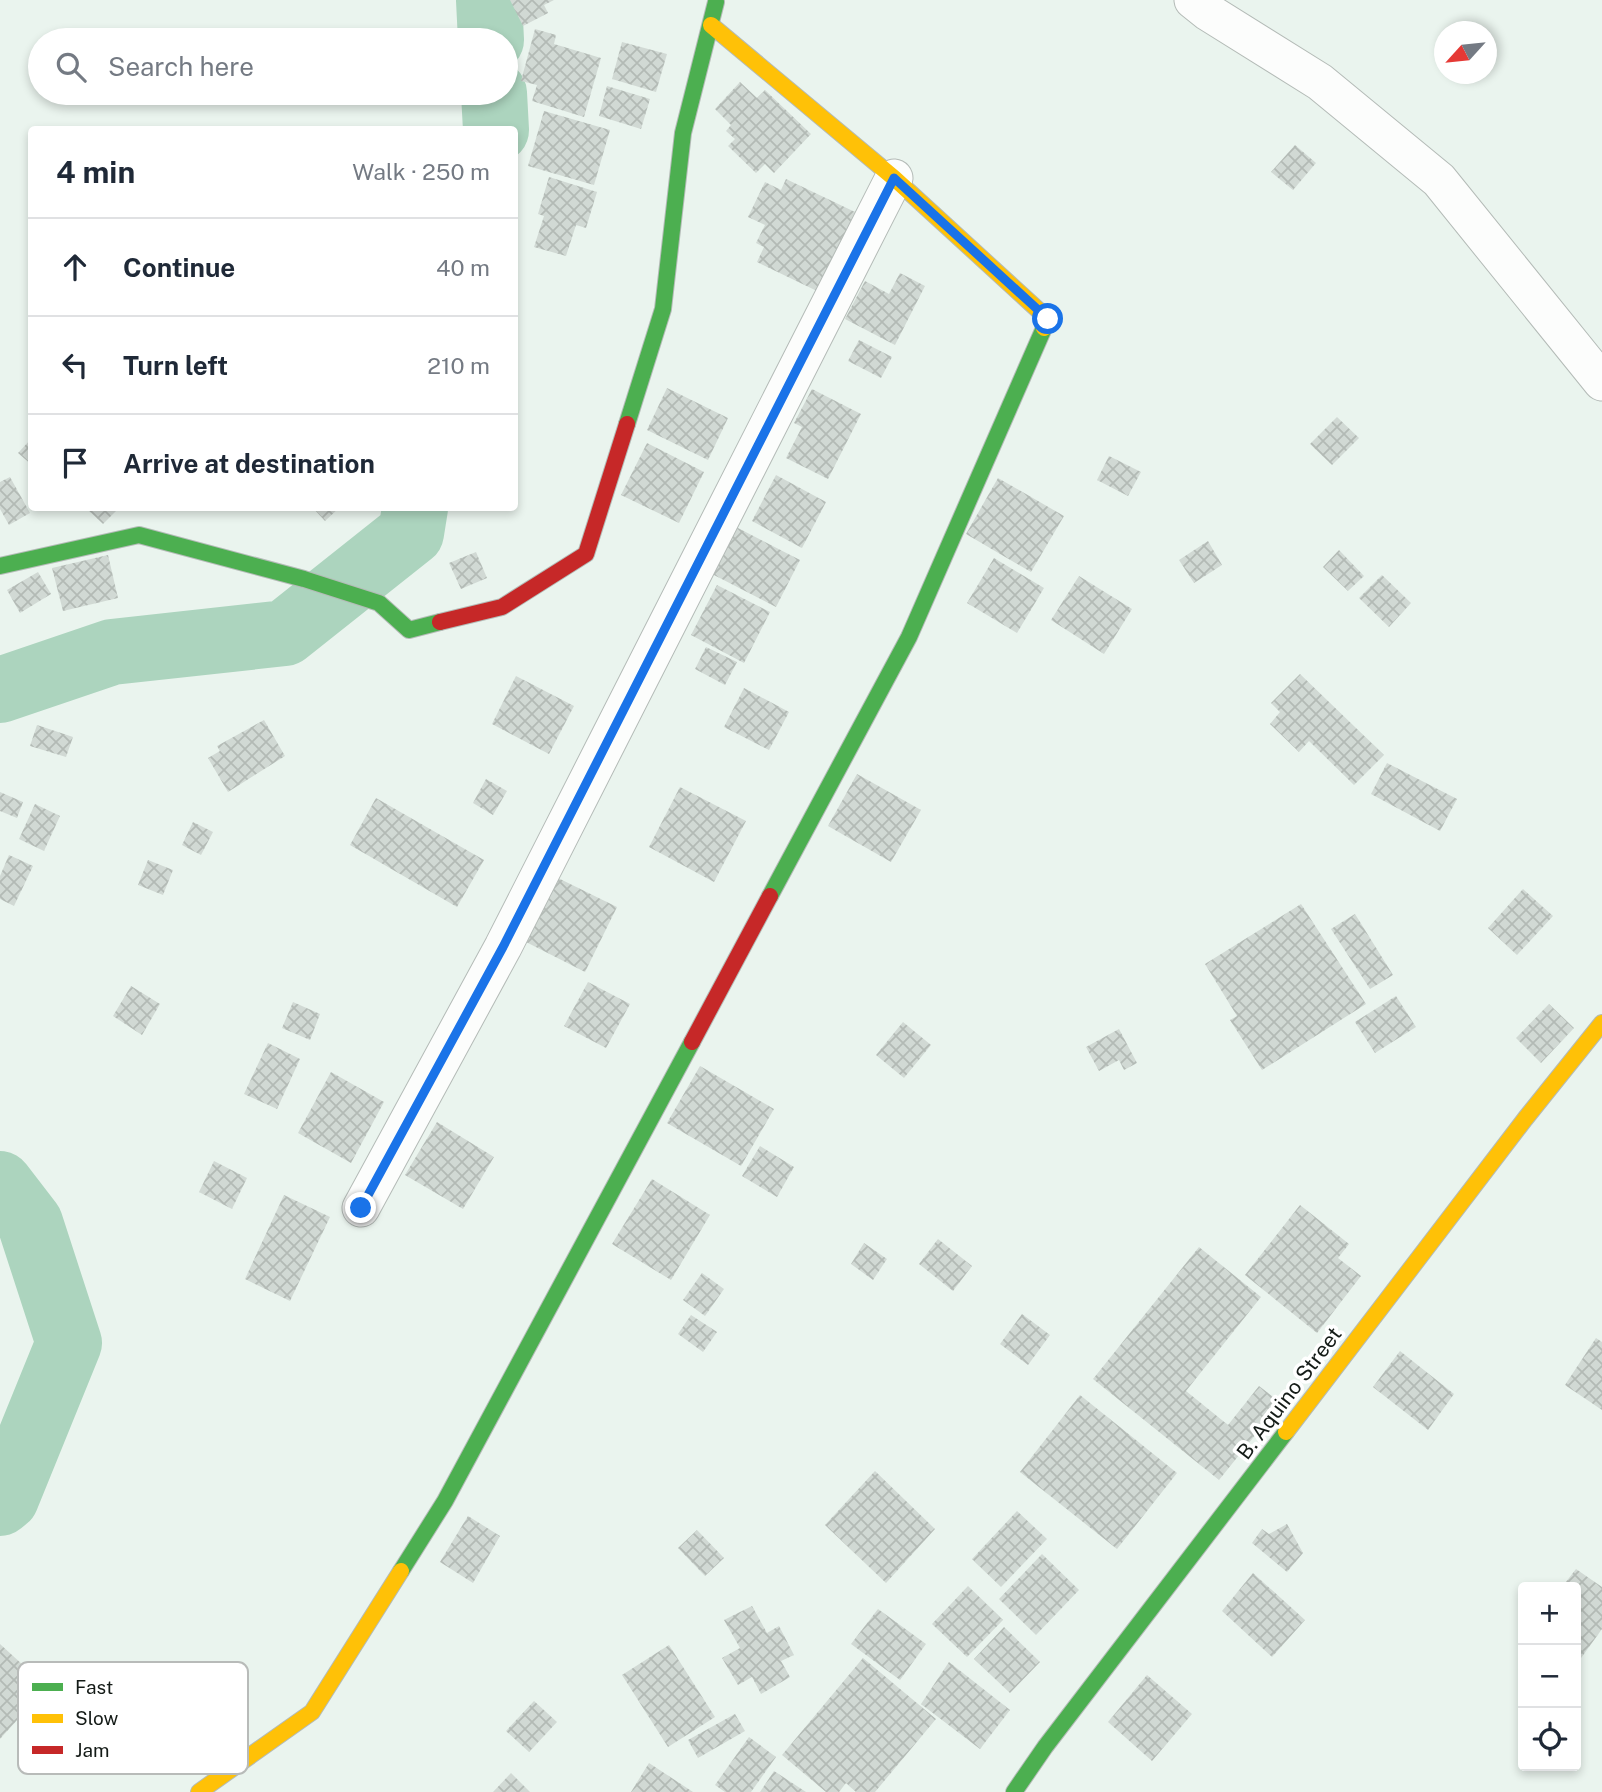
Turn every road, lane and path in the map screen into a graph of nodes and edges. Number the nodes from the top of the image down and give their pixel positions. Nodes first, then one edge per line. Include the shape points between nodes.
1 (716, 0) edge
2 (1193, 0) edge
3 (711, 25) junction
4 (894, 178) junction
5 (1602, 382) edge
6 (0, 566) edge
7 (1602, 1023) edge
8 (361, 1208) dead end
9 (248, 1757) edge
10 (224, 1774) edge
11 (199, 1792) edge
12 (1014, 1792) edge

1 - 3 street
2 - 5 street via 1320,82 1439,180
3 - 4 street
3 - 6 street via 683,133 663,309 586,554 502,607 409,630 379,603 139,535
4 - 8 street via 503,947
4 - 9 street via 1048,319 909,637 446,1501 312,1712
7 - 12 street, B. Aquino Street
10 - 11 street

